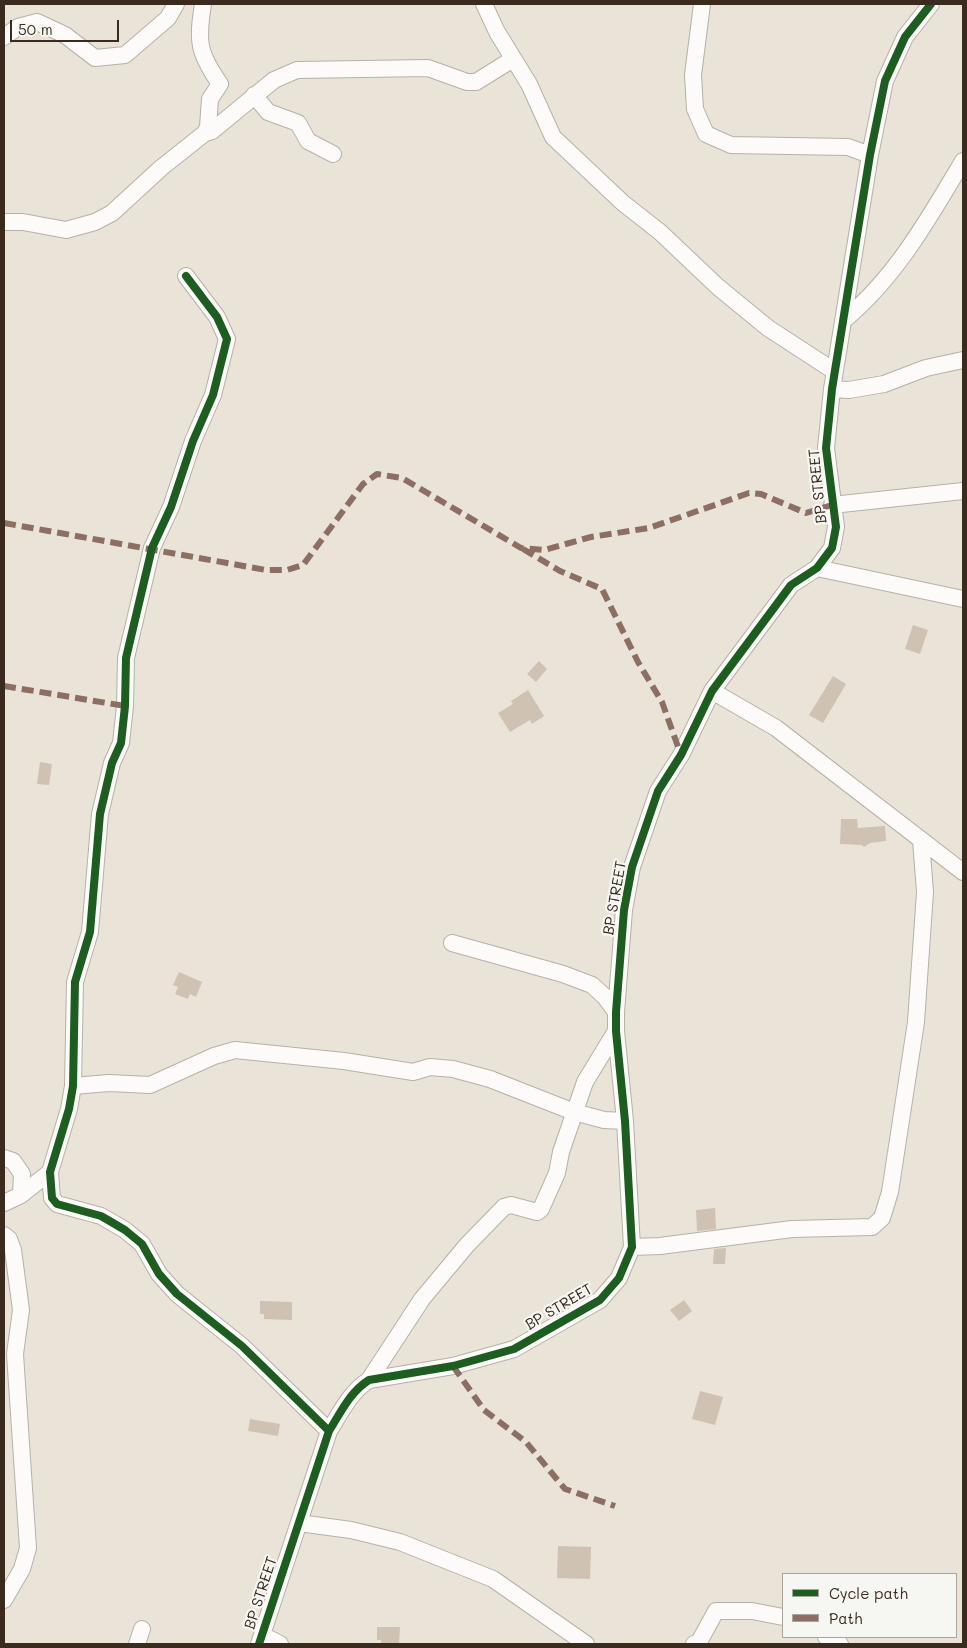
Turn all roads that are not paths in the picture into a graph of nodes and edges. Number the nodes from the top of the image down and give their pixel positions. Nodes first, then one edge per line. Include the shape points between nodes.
1 (176, 4) edge
2 (203, 4) edge
3 (484, 4) edge
4 (702, 4) edge
5 (931, 4) edge
6 (4, 37) edge
7 (512, 58) junction
8 (254, 95) junction
9 (205, 133) junction
10 (333, 154) dead end
11 (870, 155) junction
12 (963, 160) edge
13 (4, 222) edge
14 (186, 276) dead end
15 (844, 320) junction
16 (963, 360) edge
17 (834, 371) junction
18 (832, 390) junction
19 (963, 491) edge
20 (832, 505) junction
21 (817, 568) junction
22 (963, 599) edge
23 (712, 691) junction
24 (921, 840) junction
25 (963, 872) edge
26 (452, 943) dead end
27 (616, 1012) junction
28 (616, 1031) junction
29 (73, 1086) junction
30 (574, 1112) junction
31 (625, 1121) junction
32 (4, 1158) edge
33 (50, 1172) junction
34 (21, 1195) junction
35 (4, 1203) edge
36 (4, 1235) edge
37 (632, 1246) junction
38 (9, 1352) edge
39 (369, 1380) junction
40 (329, 1431) junction
41 (299, 1523) junction
42 (4, 1600) edge
43 (782, 1618) edge
44 (828, 1638) edge
45 (260, 1640) edge
46 (582, 1643) edge
47 (280, 1644) edge
48 (694, 1644) edge
49 (840, 1644) edge

1 - 6 street via 168,18 125,55 95,58 65,35 37,22
2 - 9 street via 200,47 206,64 220,84 210,99
3 - 7 street
4 - 11 street via 694,83 695,109 706,134 730,145 848,147
5 - 11 street, BP STREET via 905,37 885,81
7 - 8 street via 476,82 467,82 428,68 297,70 274,80
7 - 17 street via 529,84 554,137 718,287 768,328
8 - 9 street via 212,131
8 - 10 street via 268,112 298,123 308,140
9 - 13 street via 160,168 112,213 95,222 66,230
11 - 15 street, BP STREET
12 - 15 street via 924,227 888,276 863,305
14 - 29 street via 217,317 227,339 212,395 192,441 171,507 152,548 126,658 122,743 112,763 100,814 90,932 74,982
15 - 17 street, BP STREET
16 - 18 street via 926,368 884,384
17 - 18 street, BP STREET
18 - 20 street, BP STREET via 826,448
19 - 20 street
20 - 21 street, BP STREET via 836,527 832,548
21 - 22 street
21 - 23 street, BP STREET via 790,585
23 - 24 street via 776,728
23 - 27 street, BP STREET via 681,755 658,791 632,867 624,910
24 - 25 street
24 - 37 street via 925,892 916,1022 890,1192 882,1218 872,1227 792,1229 660,1246
26 - 27 street via 592,984
27 - 28 street, BP STREET
28 - 30 street via 585,1082
28 - 31 street, BP STREET
29 - 30 street via 109,1083 150,1085 214,1056 236,1050 413,1072 430,1067 454,1069 490,1079
29 - 33 street
30 - 31 street via 604,1120
30 - 39 street via 557,1174 541,1209 537,1212 511,1205 504,1207 422,1299
31 - 37 street, BP STREET
32 - 34 street via 13,1161 22,1174
33 - 34 street
33 - 40 street via 52,1198 57,1204 101,1216 142,1244 159,1274 177,1294 242,1346
34 - 35 street
36 - 38 street via 13,1250 21,1310
37 - 39 street, BP STREET via 620,1278 600,1300 514,1349 452,1366
38 - 42 street via 28,1548 22,1568
39 - 40 street, BP STREET via 359,1386 348,1400
40 - 41 street, BP STREET
41 - 45 street, BP STREET
41 - 46 street via 351,1530 400,1542 493,1579
43 - 48 street via 752,1611 716,1611
44 - 49 street
45 - 47 street

